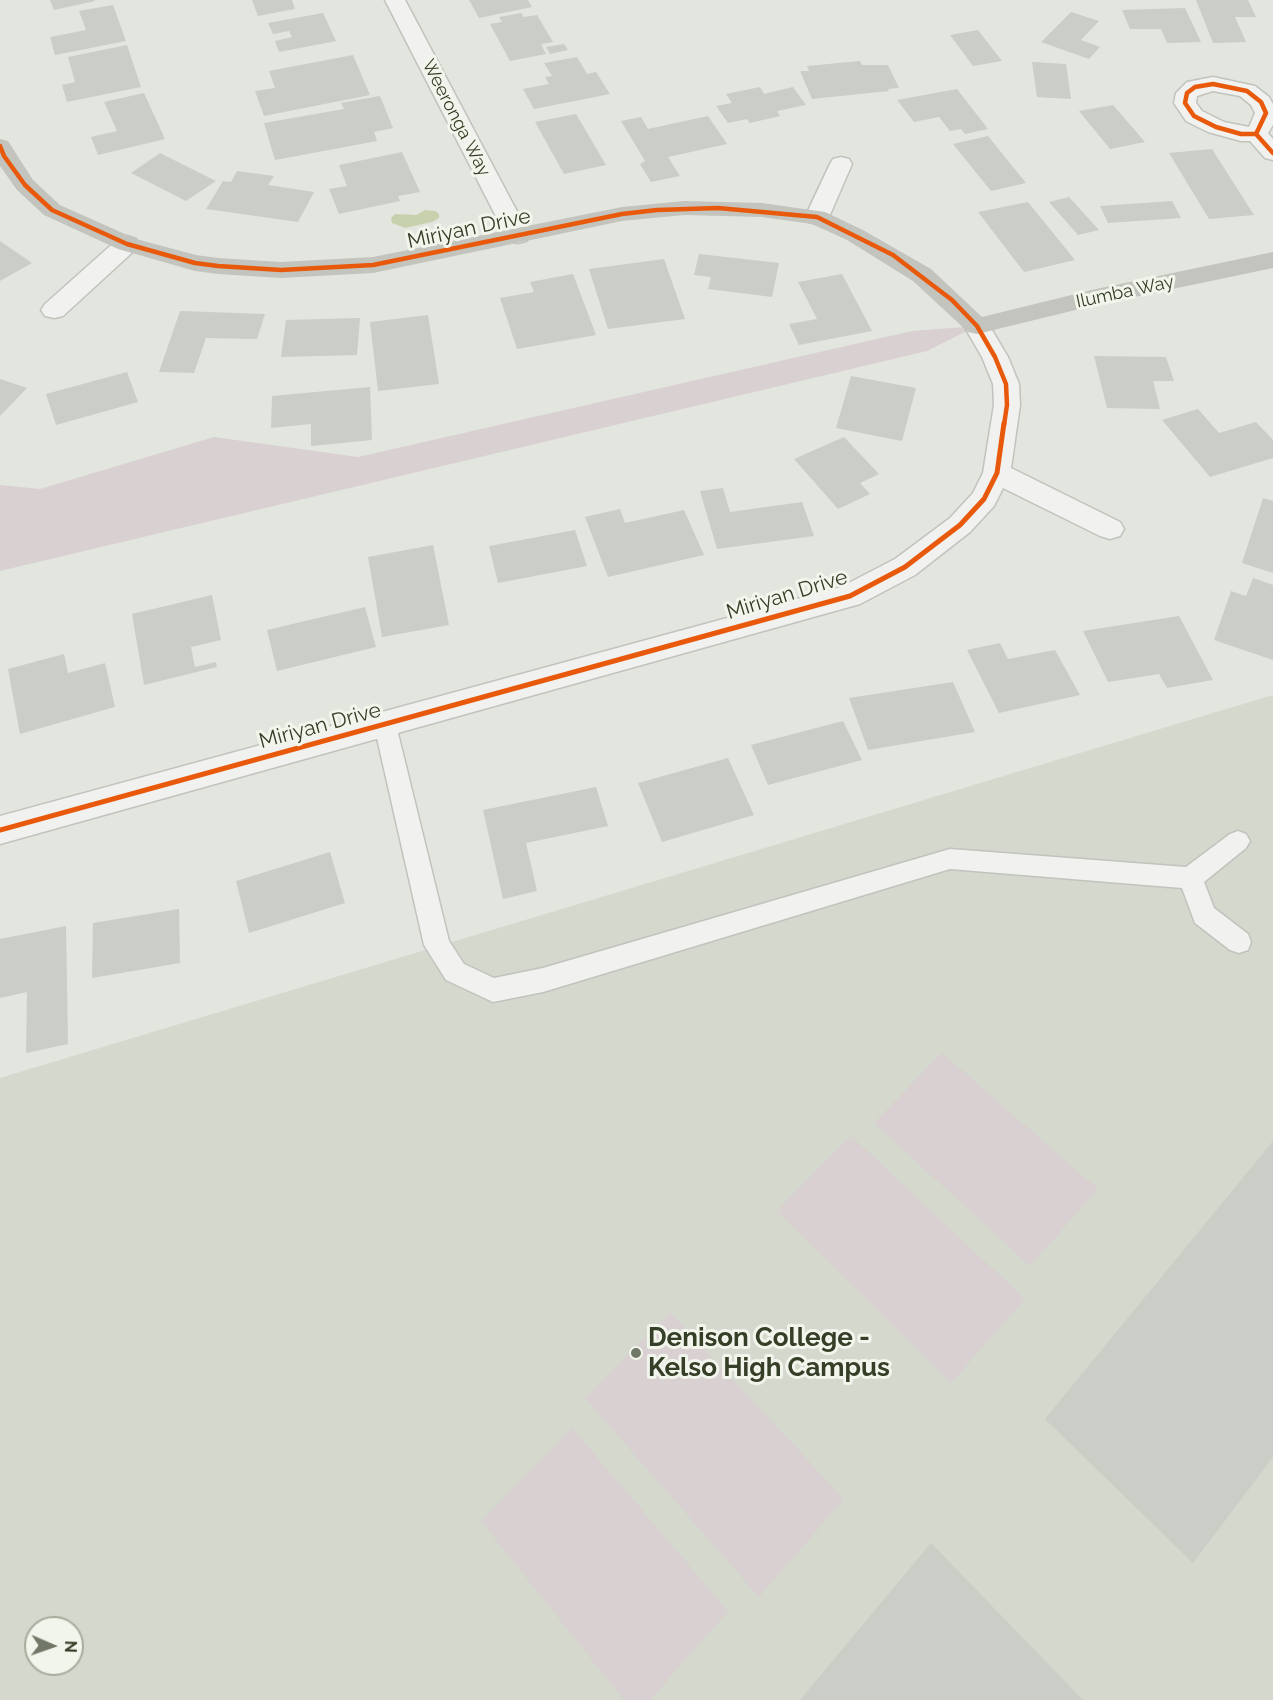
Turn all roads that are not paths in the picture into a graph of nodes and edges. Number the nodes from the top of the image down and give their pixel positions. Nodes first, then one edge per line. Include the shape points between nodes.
1 (395, 0) edge
2 (1256, 134) dead end
3 (0, 146) edge
4 (1273, 153) edge
5 (842, 164) dead end
6 (817, 218) junction
7 (518, 236) junction
8 (127, 244) junction
9 (1273, 260) edge
10 (54, 310) dead end
11 (977, 326) junction
12 (997, 473) junction
13 (1110, 529) dead end
14 (385, 725) junction
15 (0, 830) edge
16 (1238, 841) dead end
17 (1190, 878) junction
18 (1239, 942) dead end

1 - 7 street, Weeronga Way
2 - 4 street
3 - 8 street, Miriyan Drive via 25,185 52,210
5 - 6 street
6 - 7 street, Miriyan Drive via 762,210 675,208 622,214
6 - 11 street, Miriyan Drive via 902,262 952,300
7 - 8 street, Miriyan Drive via 397,261 281,270 195,263
8 - 10 street
9 - 11 street, Ilumba Way
11 - 12 street, Miriyan Drive via 1006,384 1007,405
12 - 13 street
12 - 14 street, Miriyan Drive via 984,499 960,525 905,567 850,596
14 - 15 street, Miriyan Drive
14 - 17 lane via 437,945 455,972 493,990 543,980 950,859
16 - 17 lane
17 - 18 lane via 1204,915

